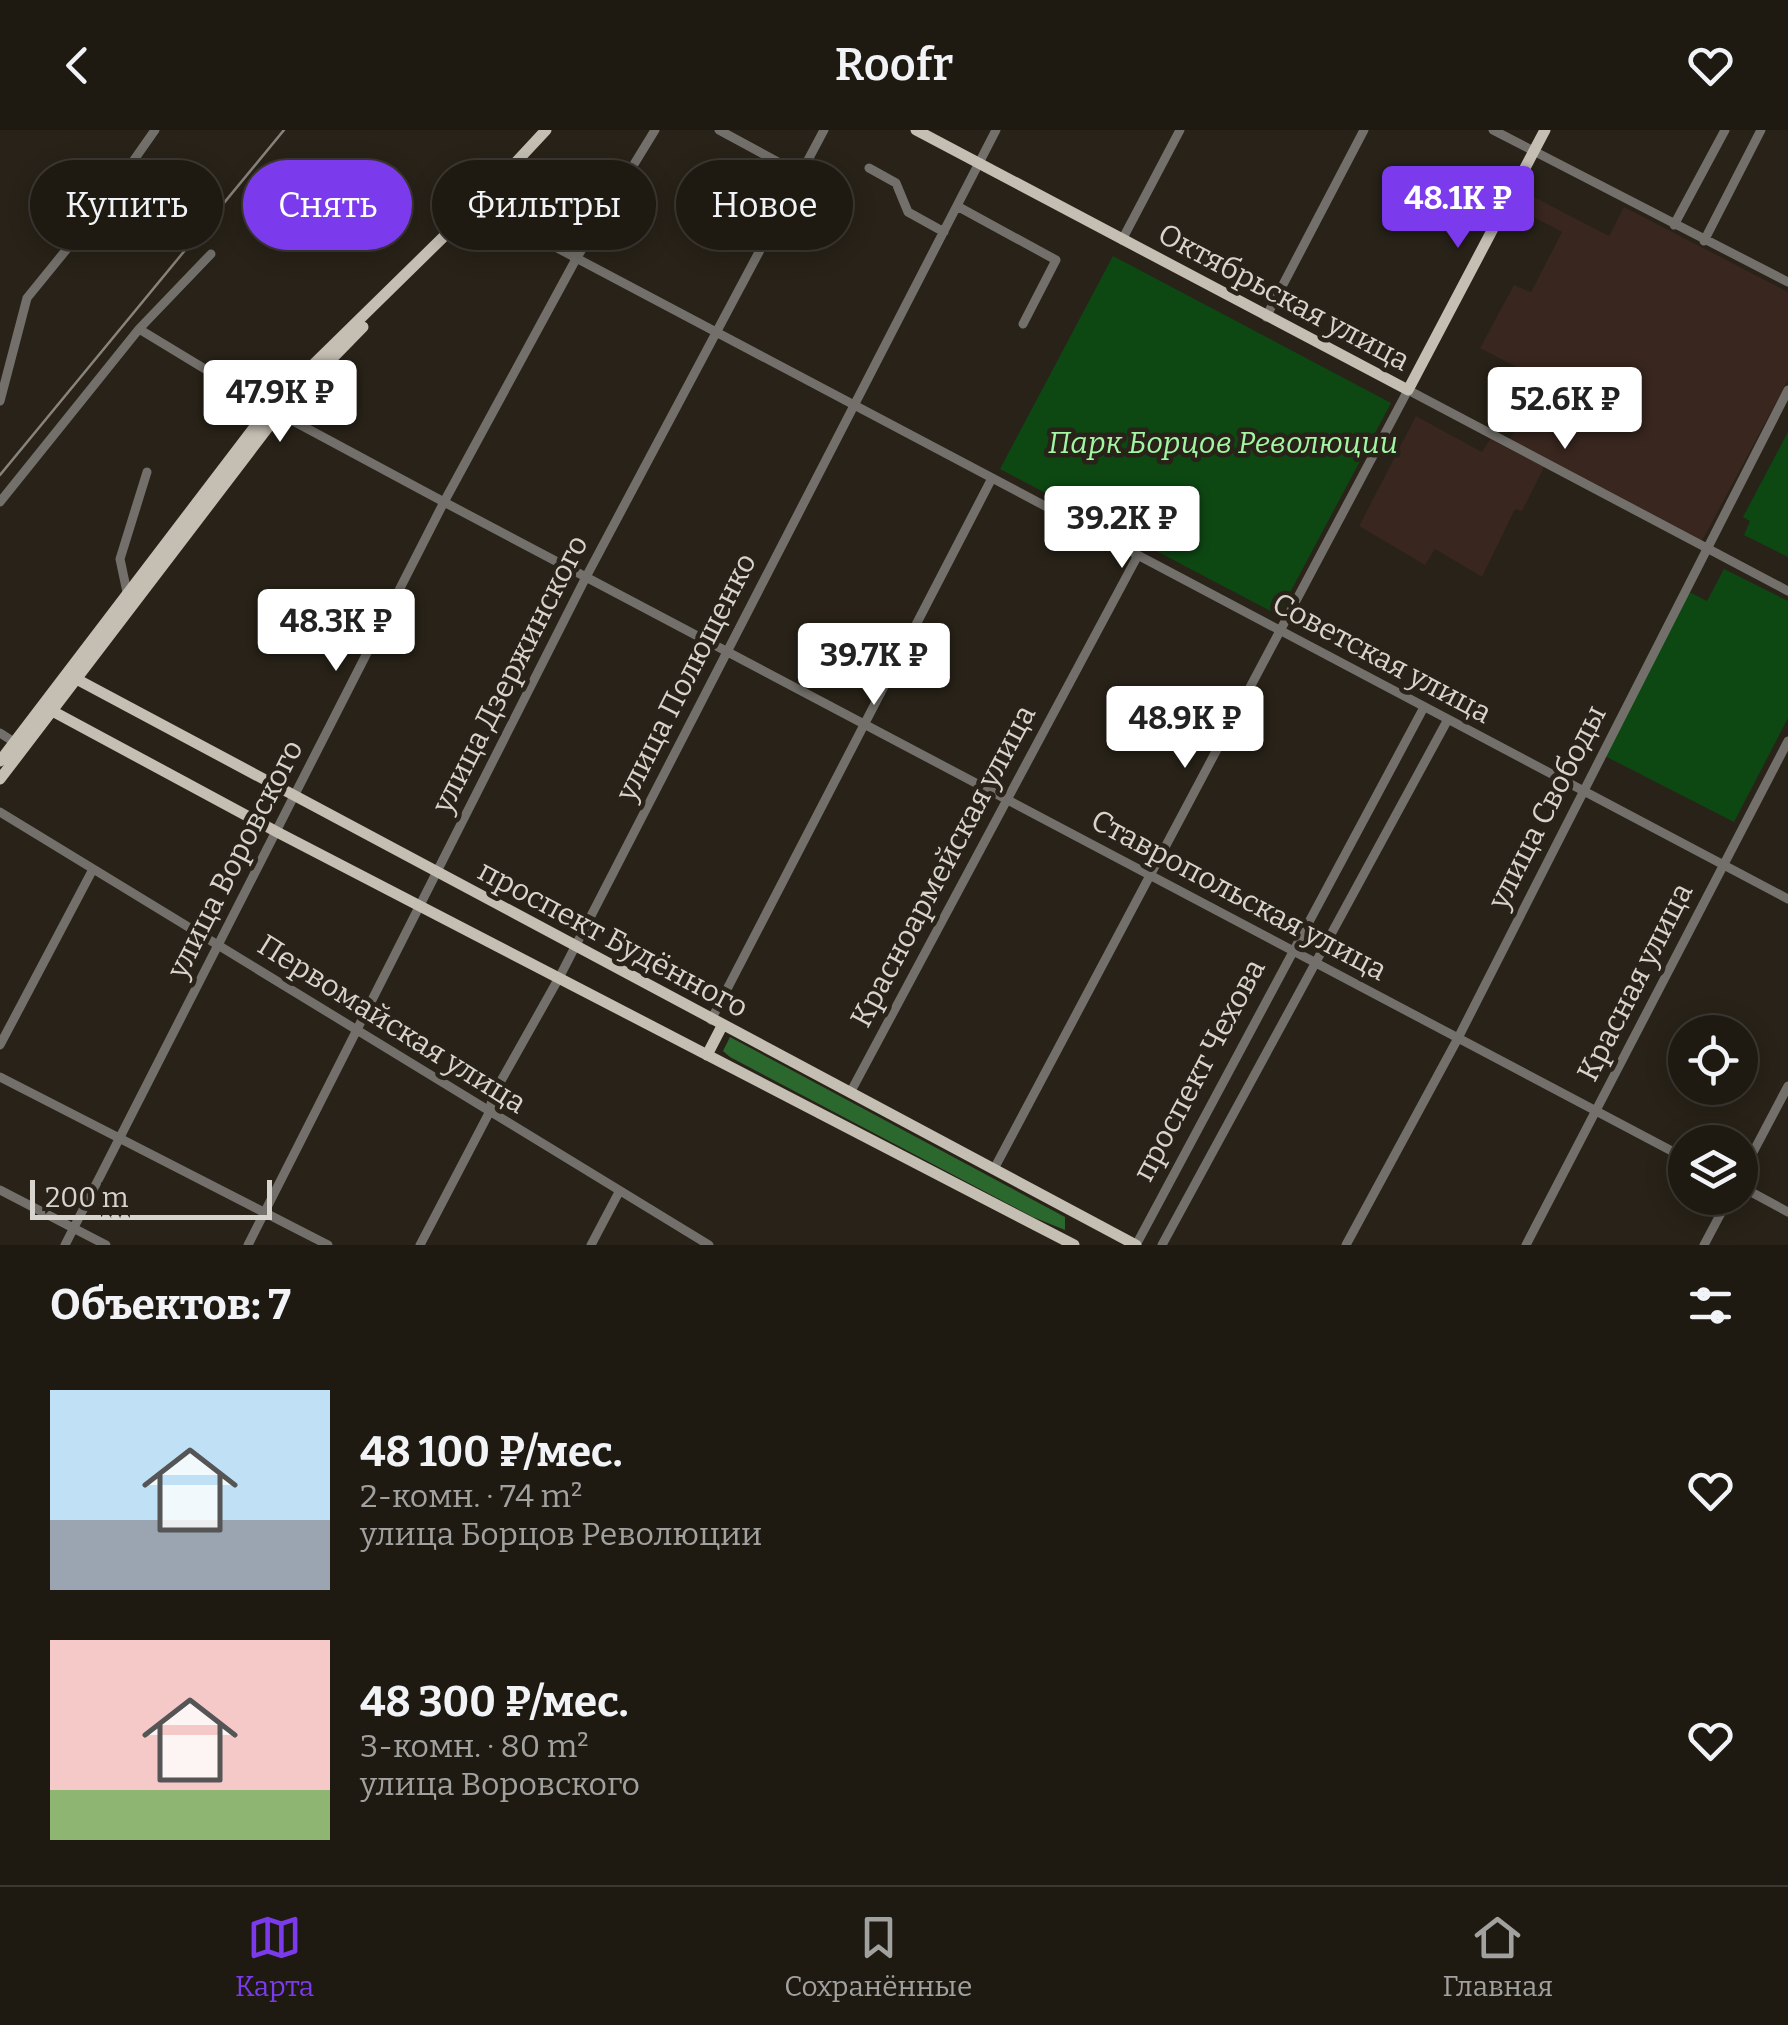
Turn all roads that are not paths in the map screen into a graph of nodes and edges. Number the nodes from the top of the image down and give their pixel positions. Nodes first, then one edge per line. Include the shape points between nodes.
1 (156, 130) edge
2 (546, 130) edge
3 (655, 130) edge
4 (719, 130) edge
5 (824, 130) edge
6 (916, 130) edge
7 (996, 130) edge
8 (1180, 130) edge
9 (1364, 130) edge
10 (1493, 130) edge
11 (1545, 130) edge
12 (1725, 130) edge
13 (1761, 130) edge
14 (1533, 152) junction
15 (519, 160) edge
16 (774, 160) edge
17 (808, 160) edge
18 (979, 164) junction
19 (869, 168) dead end
20 (958, 206) junction
21 (1674, 224) junction
22 (944, 232) junction
23 (1122, 240) junction
24 (1704, 241) junction
25 (434, 250) edge
26 (559, 250) edge
27 (759, 250) edge
28 (211, 254) dead end
29 (576, 259) junction
30 (1788, 282) edge
31 (1266, 317) junction
32 (1023, 324) dead end
33 (138, 329) junction
34 (714, 334) junction
35 (1408, 390) junction
36 (1788, 390) edge
37 (0, 402) edge
38 (854, 407) junction
39 (274, 410) junction
40 (147, 472) dead end
41 (991, 480) junction
42 (0, 502) edge
43 (444, 502) junction
44 (1704, 547) junction
45 (1138, 557) junction
46 (586, 577) junction
47 (1788, 591) edge
48 (127, 592) junction
49 (1282, 634) junction
50 (727, 652) junction
51 (72, 677) junction
52 (48, 708) junction
53 (1423, 709) junction
54 (1447, 721) junction
55 (867, 726) junction
56 (0, 734) edge
57 (1788, 741) edge
58 (14, 742) junction
59 (0, 761) edge
60 (0, 779) edge
61 (1584, 793) junction
62 (1006, 799) junction
63 (295, 800) junction
64 (0, 812) edge
65 (276, 832) junction
66 (1724, 865) junction
67 (92, 871) junction
68 (439, 874) junction
69 (1150, 875) junction
70 (1788, 900) edge
71 (423, 905) junction
72 (217, 946) junction
73 (574, 947) junction
74 (1290, 951) junction
75 (1316, 965) junction
76 (560, 976) junction
77 (716, 1023) junction
78 (357, 1032) junction
79 (1457, 1040) junction
80 (0, 1044) edge
81 (707, 1055) junction
82 (0, 1077) edge
83 (1788, 1086) edge
84 (850, 1093) junction
85 (1596, 1112) junction
86 (489, 1113) junction
87 (119, 1139) junction
88 (1758, 1143) edge
89 (1668, 1149) edge
90 (994, 1169) junction
91 (0, 1190) edge
92 (619, 1192) junction
93 (1758, 1196) edge
94 (266, 1211) junction
95 (1788, 1212) edge
96 (1720, 1215) edge
97 (74, 1228) junction
98 (65, 1245) edge
99 (106, 1245) edge
100 (248, 1245) edge
101 (328, 1245) edge
102 (420, 1245) edge
103 (591, 1245) edge
104 (709, 1245) edge
105 (1074, 1245) edge
106 (1136, 1245) edge
107 (1162, 1245) edge
108 (1346, 1245) edge
109 (1526, 1245) edge
110 (1704, 1245) edge

1 - 37 street via 27,298
2 - 15 main road
3 - 29 street, улица Воровского
4 - 16 street
5 - 17 street, улица Дзержинского
6 - 18 main road, Октябрьская улица
7 - 18 street, улица Полющенко
8 - 23 street
9 - 31 street
10 - 14 street
11 - 14 main road
12 - 21 street
13 - 24 street
14 - 21 street
14 - 35 main road
18 - 20 street, улица Полющенко
18 - 23 main road, Октябрьская улица
19 - 22 street via 896,184 908,212
20 - 22 street, улица Полющенко
20 - 32 street via 1056,260
21 - 24 street
22 - 38 street, улица Полющенко
23 - 31 main road, Октябрьская улица
24 - 30 street
25 - 39 main road
26 - 29 street, Советская улица
27 - 34 street, улица Дзержинского
28 - 33 street
29 - 34 street, Советская улица
29 - 43 street, улица Воровского
31 - 35 main road, Октябрьская улица
33 - 39 street, Ставропольская улица
33 - 42 street
34 - 38 street, Советская улица
34 - 46 street, улица Дзержинского
35 - 44 street, Октябрьская улица
35 - 49 street
36 - 44 street, улица Свободы
38 - 41 street, Советская улица
38 - 50 street, улица Полющенко
39 - 43 street, Ставропольская улица
39 - 48 main road
39 - 51 main road
40 - 48 street via 120,559
41 - 45 street, Советская улица
41 - 55 street
43 - 46 street, Ставропольская улица
43 - 63 street, улица Воровского
44 - 47 street, Октябрьская улица
44 - 61 street, улица Свободы
45 - 49 street, Советская улица
45 - 62 street, Красноармейская улица
46 - 50 street, Ставропольская улица
46 - 68 street, улица Дзержинского
48 - 51 main road
49 - 53 street, Советская улица
49 - 69 street
50 - 55 street, Ставропольская улица
50 - 73 street, улица Полющенко
51 - 52 main road
51 - 63 main road, проспект Будённого
52 - 58 main road
52 - 60 main road
52 - 65 main road, проспект Будённого
53 - 54 street, Советская улица
53 - 74 street, проспект Чехова
54 - 61 street, Советская улица
54 - 75 street, проспект Чехова
55 - 62 street, Ставропольская улица
55 - 77 street
56 - 58 street
57 - 66 street, Красная улица
58 - 59 main road
61 - 66 street, Советская улица
61 - 79 street, улица Свободы
62 - 69 street, Ставропольская улица
62 - 84 street, Красноармейская улица
63 - 65 street, улица Воровского
63 - 68 main road, проспект Будённого
64 - 67 street, Первомайская улица
65 - 71 main road, проспект Будённого
65 - 72 street, улица Воровского
66 - 70 street, Советская улица
66 - 85 street, Красная улица
67 - 72 street, Первомайская улица
67 - 80 street
68 - 71 street, улица Дзержинского
68 - 73 main road, проспект Будённого
69 - 74 street, Ставропольская улица
69 - 90 street
71 - 76 main road, проспект Будённого
71 - 78 street, улица Дзержинского
72 - 78 street, Первомайская улица
72 - 87 street, улица Воровского
73 - 76 street, улица Полющенко
73 - 77 main road, проспект Будённого
74 - 75 street, Ставропольская улица
74 - 106 street, проспект Чехова
75 - 79 street, Ставропольская улица
75 - 107 street, проспект Чехова
76 - 81 main road, проспект Будённого
76 - 86 street, улица Полющенко
77 - 81 main road
77 - 84 main road, проспект Будённого
78 - 86 street, Первомайская улица
78 - 94 street, улица Дзержинского
79 - 85 street, Ставропольская улица
79 - 108 street, улица Свободы
81 - 105 main road, проспект Будённого
82 - 87 street
83 - 88 street
84 - 90 main road, проспект Будённого
85 - 89 street, Ставропольская улица
85 - 109 street, Красная улица
86 - 92 street, Первомайская улица
86 - 102 street, улица Полющенко
87 - 94 street
87 - 97 street, улица Воровского
90 - 106 main road, проспект Будённого
91 - 97 street
92 - 103 street
92 - 104 street, Первомайская улица
93 - 95 street
94 - 100 street, улица Дзержинского
94 - 101 street
96 - 110 street
97 - 98 street, улица Воровского
97 - 99 street

